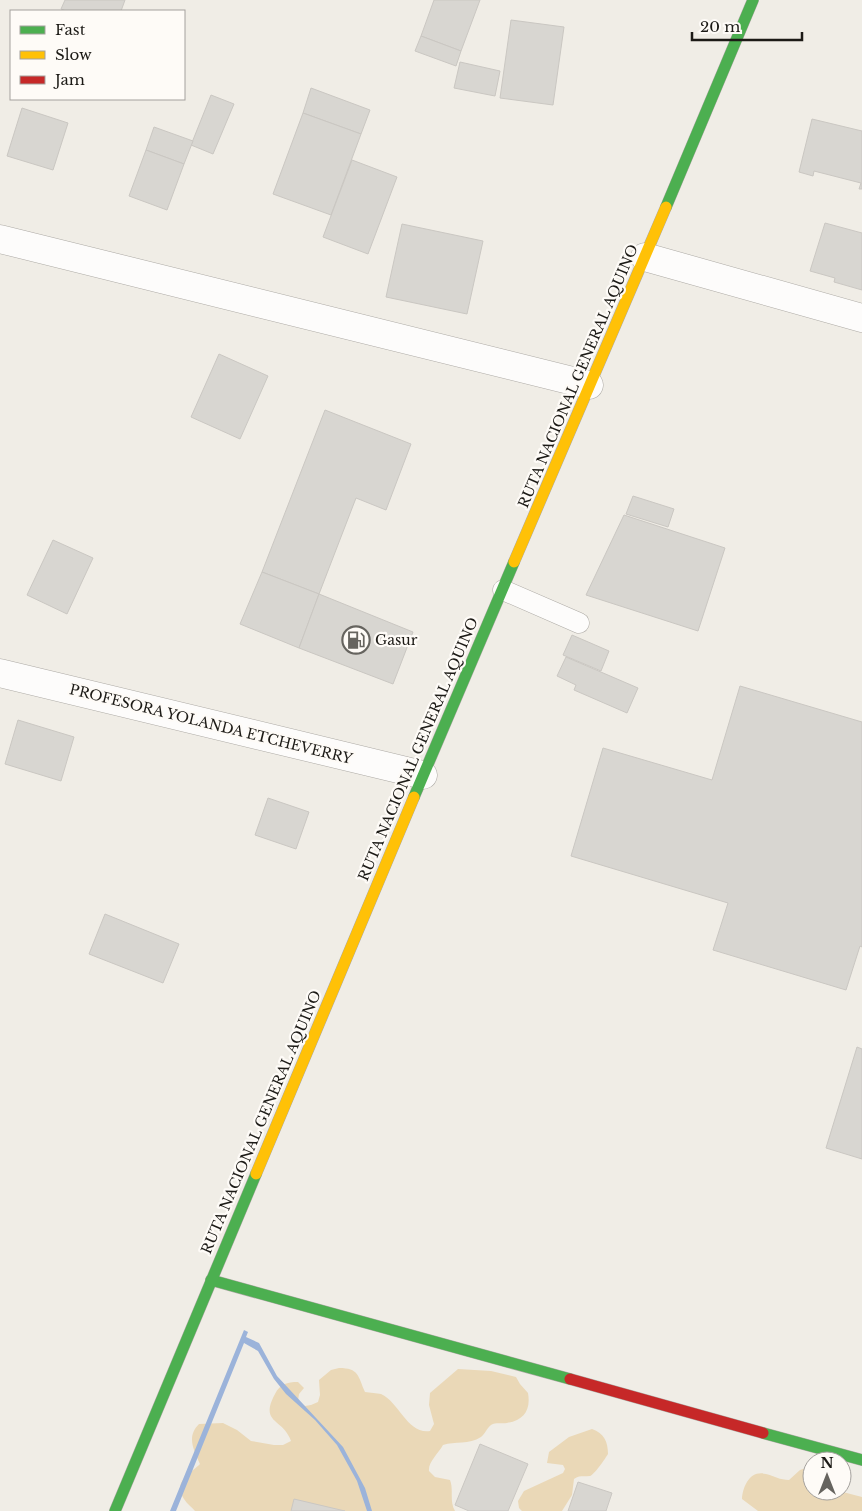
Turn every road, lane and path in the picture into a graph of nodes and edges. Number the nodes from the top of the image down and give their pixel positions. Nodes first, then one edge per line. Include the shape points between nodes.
1 (753, 0) edge
2 (0, 239) edge
3 (645, 257) junction
4 (862, 318) edge
5 (589, 385) junction
6 (503, 590) junction
7 (580, 623) dead end
8 (0, 673) edge
9 (422, 775) junction
10 (212, 1280) junction
11 (862, 1460) edge
12 (115, 1511) edge

1 - 3 main road, RUTA NACIONAL GENERAL AQUINO
2 - 5 street
3 - 4 street
3 - 5 main road, RUTA NACIONAL GENERAL AQUINO
5 - 6 main road, RUTA NACIONAL GENERAL AQUINO
6 - 7 lane
6 - 9 main road, RUTA NACIONAL GENERAL AQUINO
8 - 9 street, PROFESORA YOLANDA ETCHEVERRY
9 - 10 main road, RUTA NACIONAL GENERAL AQUINO
10 - 11 main road
10 - 12 main road, RUTA NACIONAL GENERAL AQUINO

